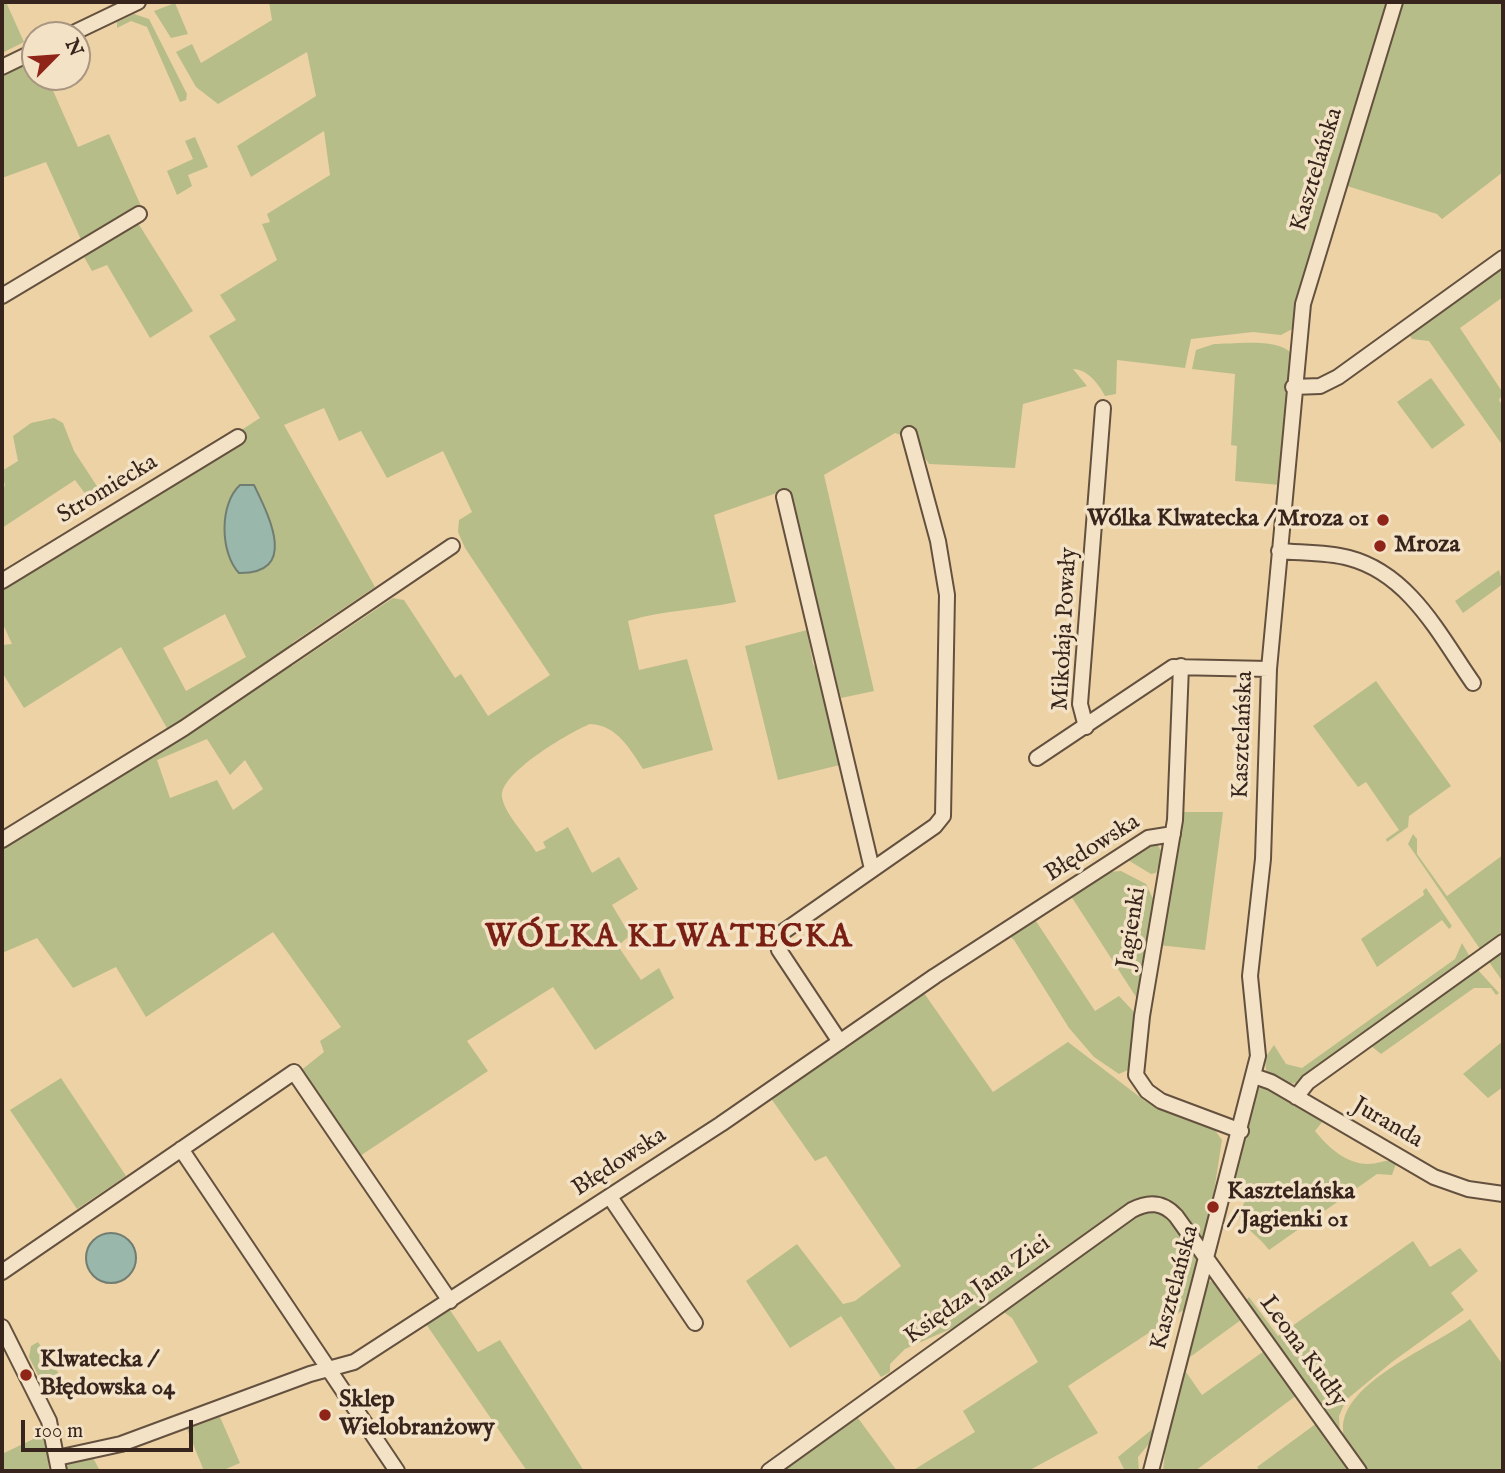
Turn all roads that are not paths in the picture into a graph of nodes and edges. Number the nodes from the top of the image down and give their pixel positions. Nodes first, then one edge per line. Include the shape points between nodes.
1 (138, 2) edge
2 (1395, 2) edge
3 (91, 24) edge
4 (21, 58) edge
5 (2, 67) edge
6 (139, 214) dead end
7 (1503, 258) edge
8 (2, 296) edge
9 (1293, 387) junction
10 (1103, 408) dead end
11 (909, 434) dead end
12 (238, 437) dead end
13 (785, 497) dead end
14 (452, 546) dead end
15 (1279, 551) junction
16 (2, 581) edge
17 (1181, 666) junction
18 (1269, 669) junction
19 (1473, 683) dead end
20 (1086, 727) junction
21 (1037, 758) dead end
22 (1173, 834) junction
23 (2, 840) edge
24 (872, 869) junction
25 (1503, 942) edge
26 (840, 1042) junction
27 (1254, 1076) junction
28 (1296, 1097) junction
29 (1241, 1131) junction
30 (181, 1149) junction
31 (1503, 1194) edge
32 (610, 1197) junction
33 (1207, 1259) junction
34 (2, 1272) edge
35 (450, 1301) junction
36 (695, 1323) dead end
37 (2, 1327) edge
38 (328, 1369) junction
39 (58, 1464) edge
40 (397, 1471) edge
41 (769, 1471) edge
42 (1152, 1471) edge
43 (1359, 1471) edge

1 - 3 street
2 - 9 street, Kasztelańska via 1309,280
4 - 5 street
6 - 8 street
7 - 9 street via 1338,377 1320,386
9 - 15 street, Kasztelańska
10 - 20 street, Mikołaja Powały via 1080,704
11 - 24 street via 938,541 947,595 944,808 940,822
12 - 16 street, Stromiecka
13 - 24 street
14 - 23 street via 184,729
15 - 18 street, Kasztelańska
15 - 19 street via 1348,557 1386,574 1415,600
17 - 18 street
17 - 20 street via 1157,676
17 - 22 street, Jagienki
18 - 27 street, Kasztelańska via 1263,859 1250,976 1259,1041
20 - 21 street
22 - 26 street, Błędowska via 1148,838
22 - 29 street, Jagienki via 1136,1074 1161,1101
24 - 26 street via 786,928 777,942
25 - 28 street via 1308,1082
26 - 32 street, Błędowska
27 - 28 street, Juranda
27 - 29 street, Kasztelańska
28 - 31 street, Juranda via 1434,1177 1468,1189
29 - 33 street, Kasztelańska
30 - 34 street
30 - 35 street via 294,1072
30 - 38 street
32 - 35 street, Błędowska
32 - 36 street
33 - 41 street, Księdza Jana Ziei via 1168,1208 1141,1205
33 - 42 street, Kasztelańska
33 - 43 street, Leona Kudły
35 - 38 street, Błędowska via 354,1362
37 - 39 street via 49,1421
38 - 39 street, Błędowska
38 - 40 street

